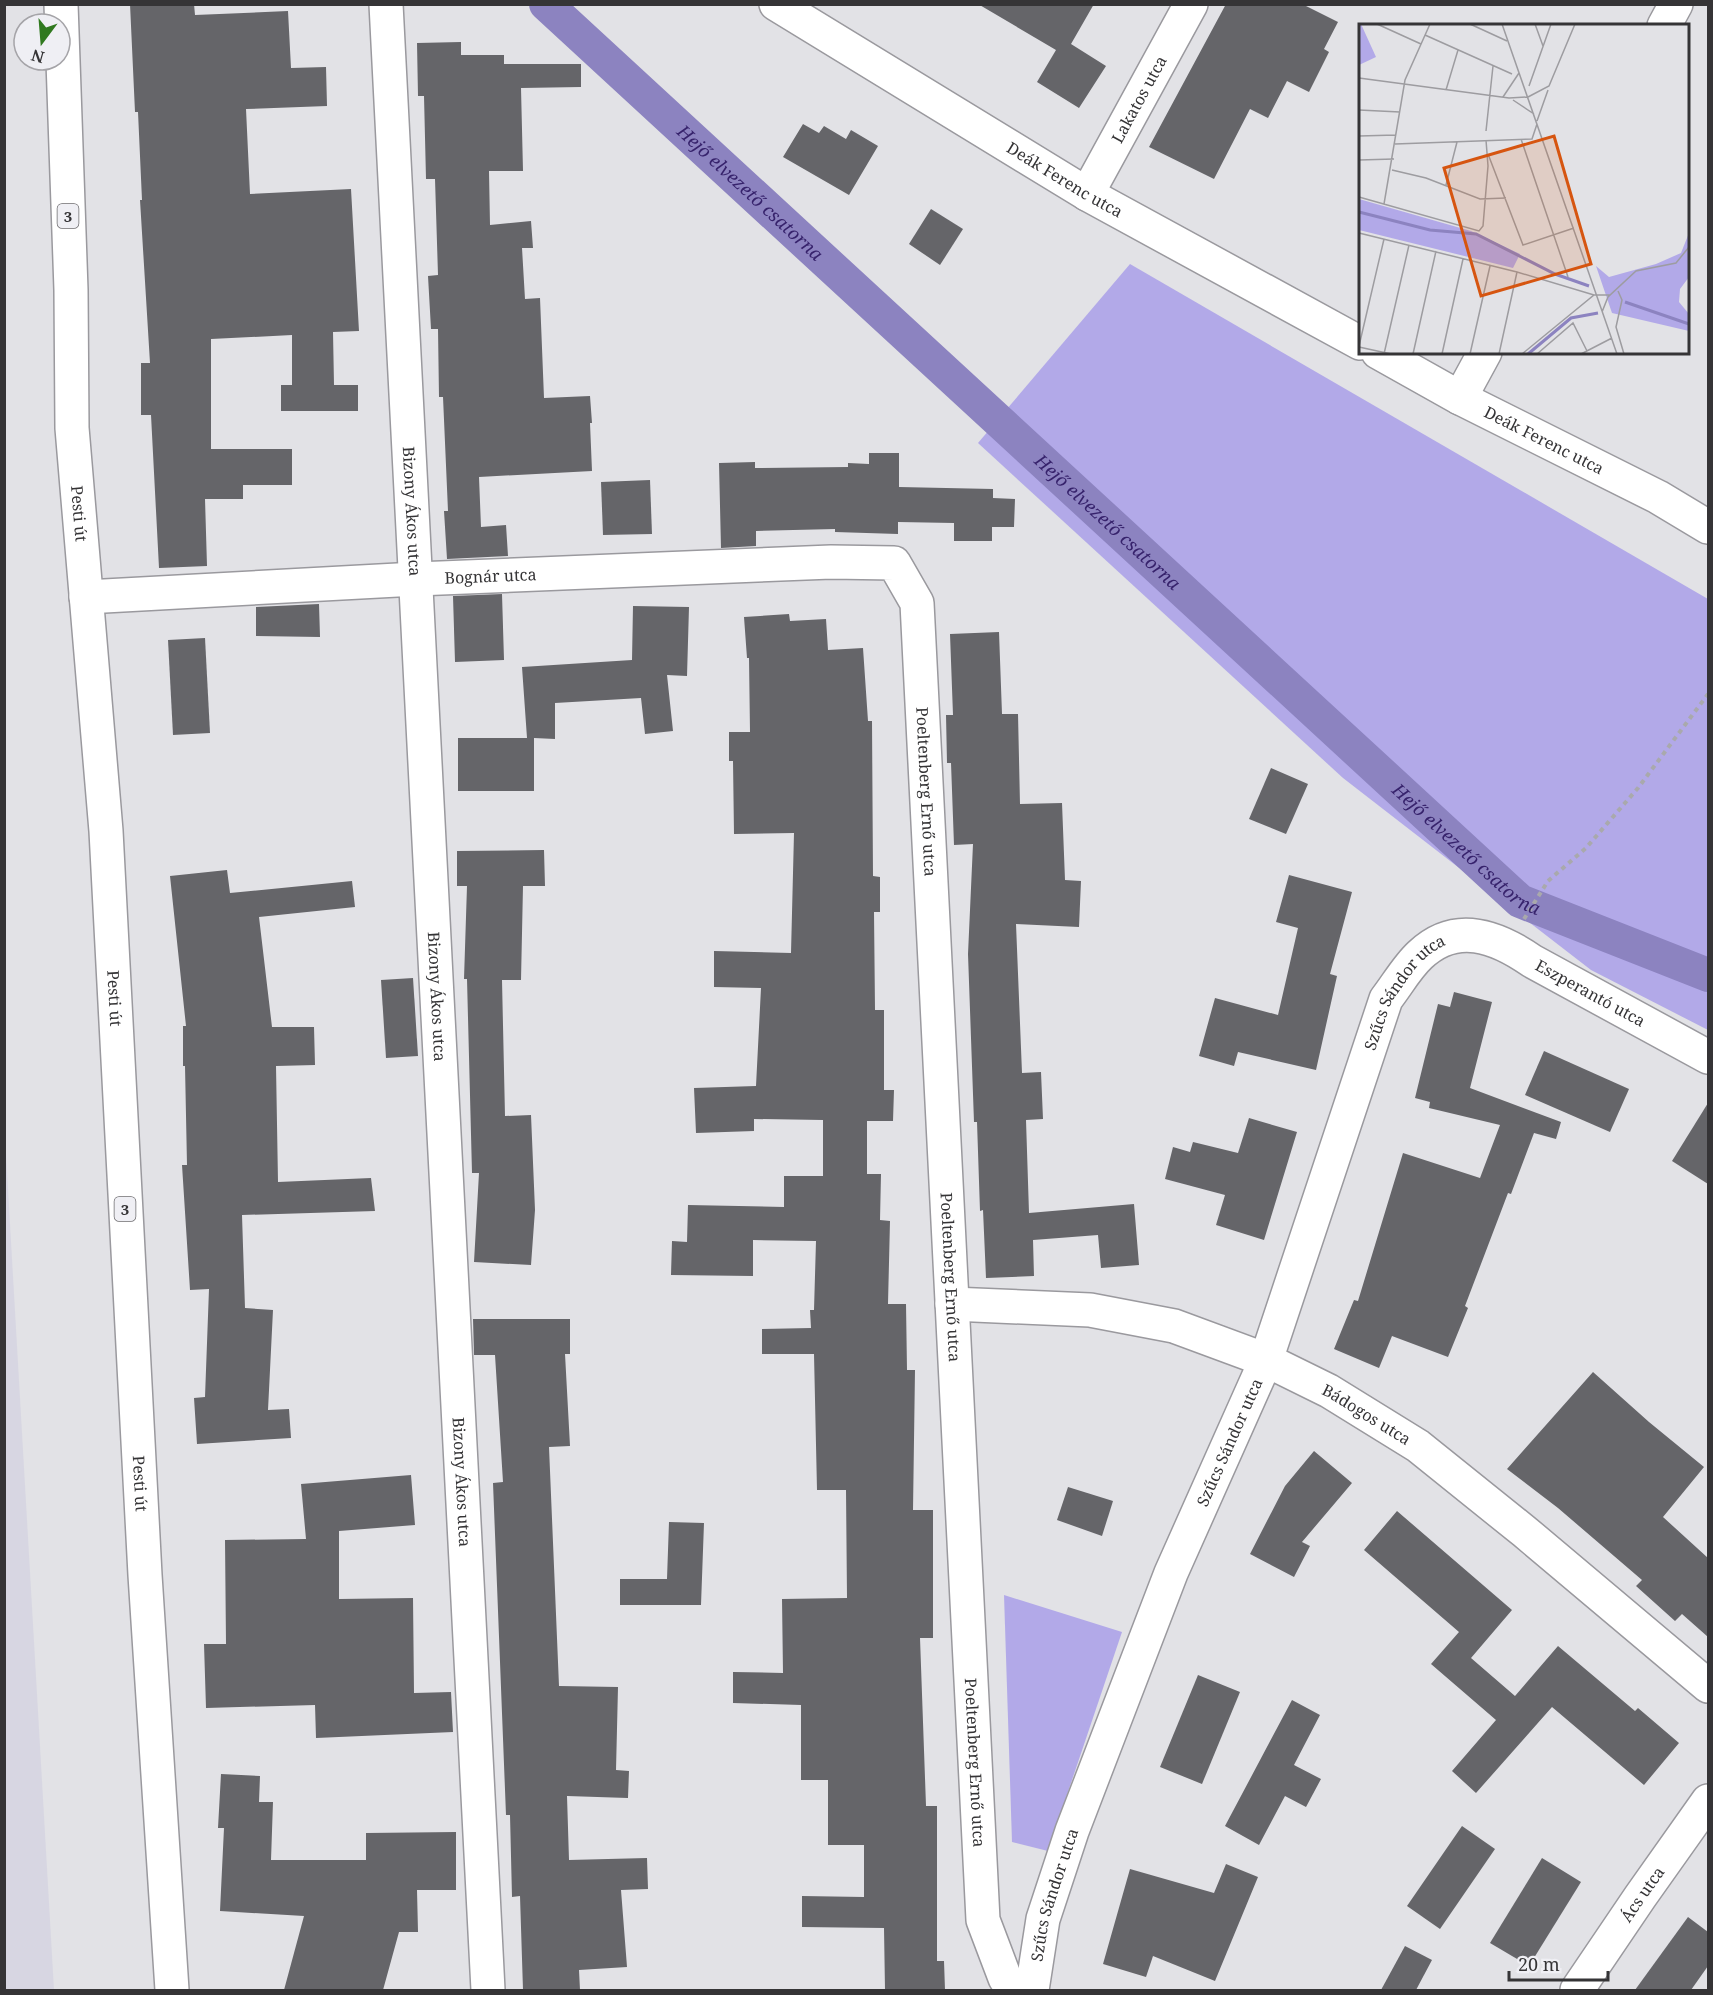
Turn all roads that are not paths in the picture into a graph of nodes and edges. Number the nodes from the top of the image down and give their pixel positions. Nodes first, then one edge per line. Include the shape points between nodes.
1 (61, 4) edge
2 (386, 4) edge
3 (776, 4) edge
4 (1191, 4) edge
5 (1676, 4) edge
6 (1665, 24) edge
7 (1087, 194) junction
8 (1359, 342) edge
9 (1382, 354) edge
10 (1484, 354) edge
11 (1460, 398) junction
12 (1708, 527) edge
13 (894, 563) joint
14 (416, 579) junction
15 (86, 597) junction
16 (1472, 934) joint
17 (1708, 1057) edge
18 (952, 1304) junction
19 (1266, 1360) junction
20 (1708, 1686) edge
21 (1708, 1801) edge
22 (172, 1990) edge
23 (488, 1990) edge
24 (1013, 1990) edge
25 (1032, 1990) edge
26 (1577, 1990) edge

1 - 15 street, Pesti út / 3 via 72,428
2 - 14 street, Bizony Ákos utca
3 - 7 street, Deák Ferenc utca
4 - 7 street, Lakatos utca
5 - 6 street
7 - 8 street, Deák Ferenc utca
9 - 11 street, Deák Ferenc utca
10 - 11 street
11 - 12 street, Deák Ferenc utca via 1658,497
13 - 14 street, Bognár utca via 831,561
13 - 18 street, Poeltenberg Ernő utca via 917,603
14 - 15 street, Bognár utca
14 - 23 street, Bizony Ákos utca
15 - 22 street, Pesti út / 3 via 106,831 144,1563
16 - 17 street, Eszperantó utca via 1511,946
16 - 19 street, Szűcs Sándor utca via 1443,938 1419,955 1386,999
18 - 19 street, Bádogos utca via 1090,1310 1174,1326
18 - 24 street, Poeltenberg Ernő utca via 983,1920
19 - 20 street, Bádogos utca via 1329,1391 1418,1446
19 - 25 street, Szűcs Sándor utca via 1171,1573 1072,1831 1043,1919
21 - 26 street, Ács utca

